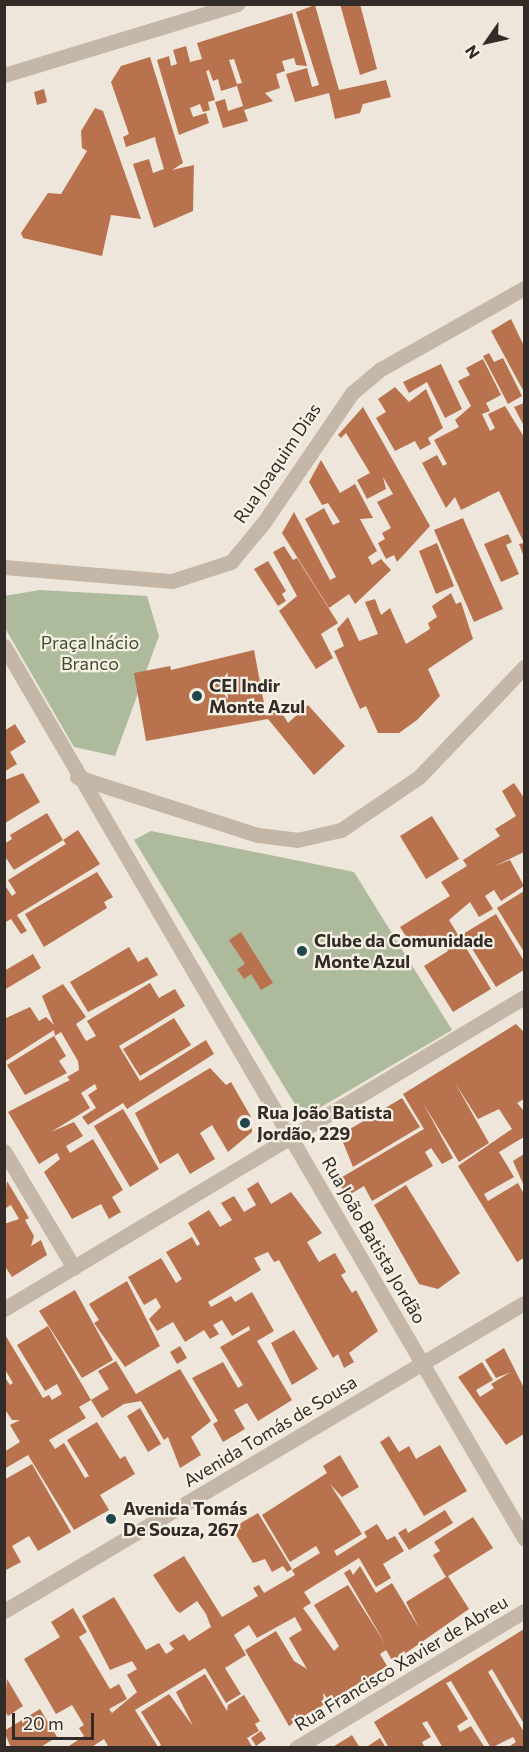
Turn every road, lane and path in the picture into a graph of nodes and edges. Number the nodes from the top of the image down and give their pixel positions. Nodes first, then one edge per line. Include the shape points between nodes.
1 (237, 4) edge
2 (4, 75) edge
3 (525, 288) edge
4 (4, 567) edge
5 (4, 646) edge
6 (525, 667) edge
7 (77, 777) junction
8 (525, 997) edge
9 (292, 1139) junction
10 (4, 1151) edge
11 (74, 1268) junction
12 (525, 1303) edge
13 (4, 1309) edge
14 (423, 1363) junction
15 (525, 1539) edge
16 (4, 1611) edge
17 (525, 1611) edge
18 (297, 1748) edge

1 - 2 street
3 - 4 street, Rua Joaquim Dias via 381,369 352,393 264,522 231,562 172,581
5 - 7 street
6 - 7 street via 419,777 341,830 297,840 258,835
7 - 9 street, Rua João Batista Jordão
8 - 9 street
9 - 11 street
9 - 14 street, Rua João Batista Jordão
10 - 11 street
11 - 13 street
12 - 14 street, Avenida Tomás de Sousa
14 - 15 street, Rua João Batista Jordão
14 - 16 street, Avenida Tomás de Sousa
17 - 18 street, Rua Francisco Xavier de Abreu

